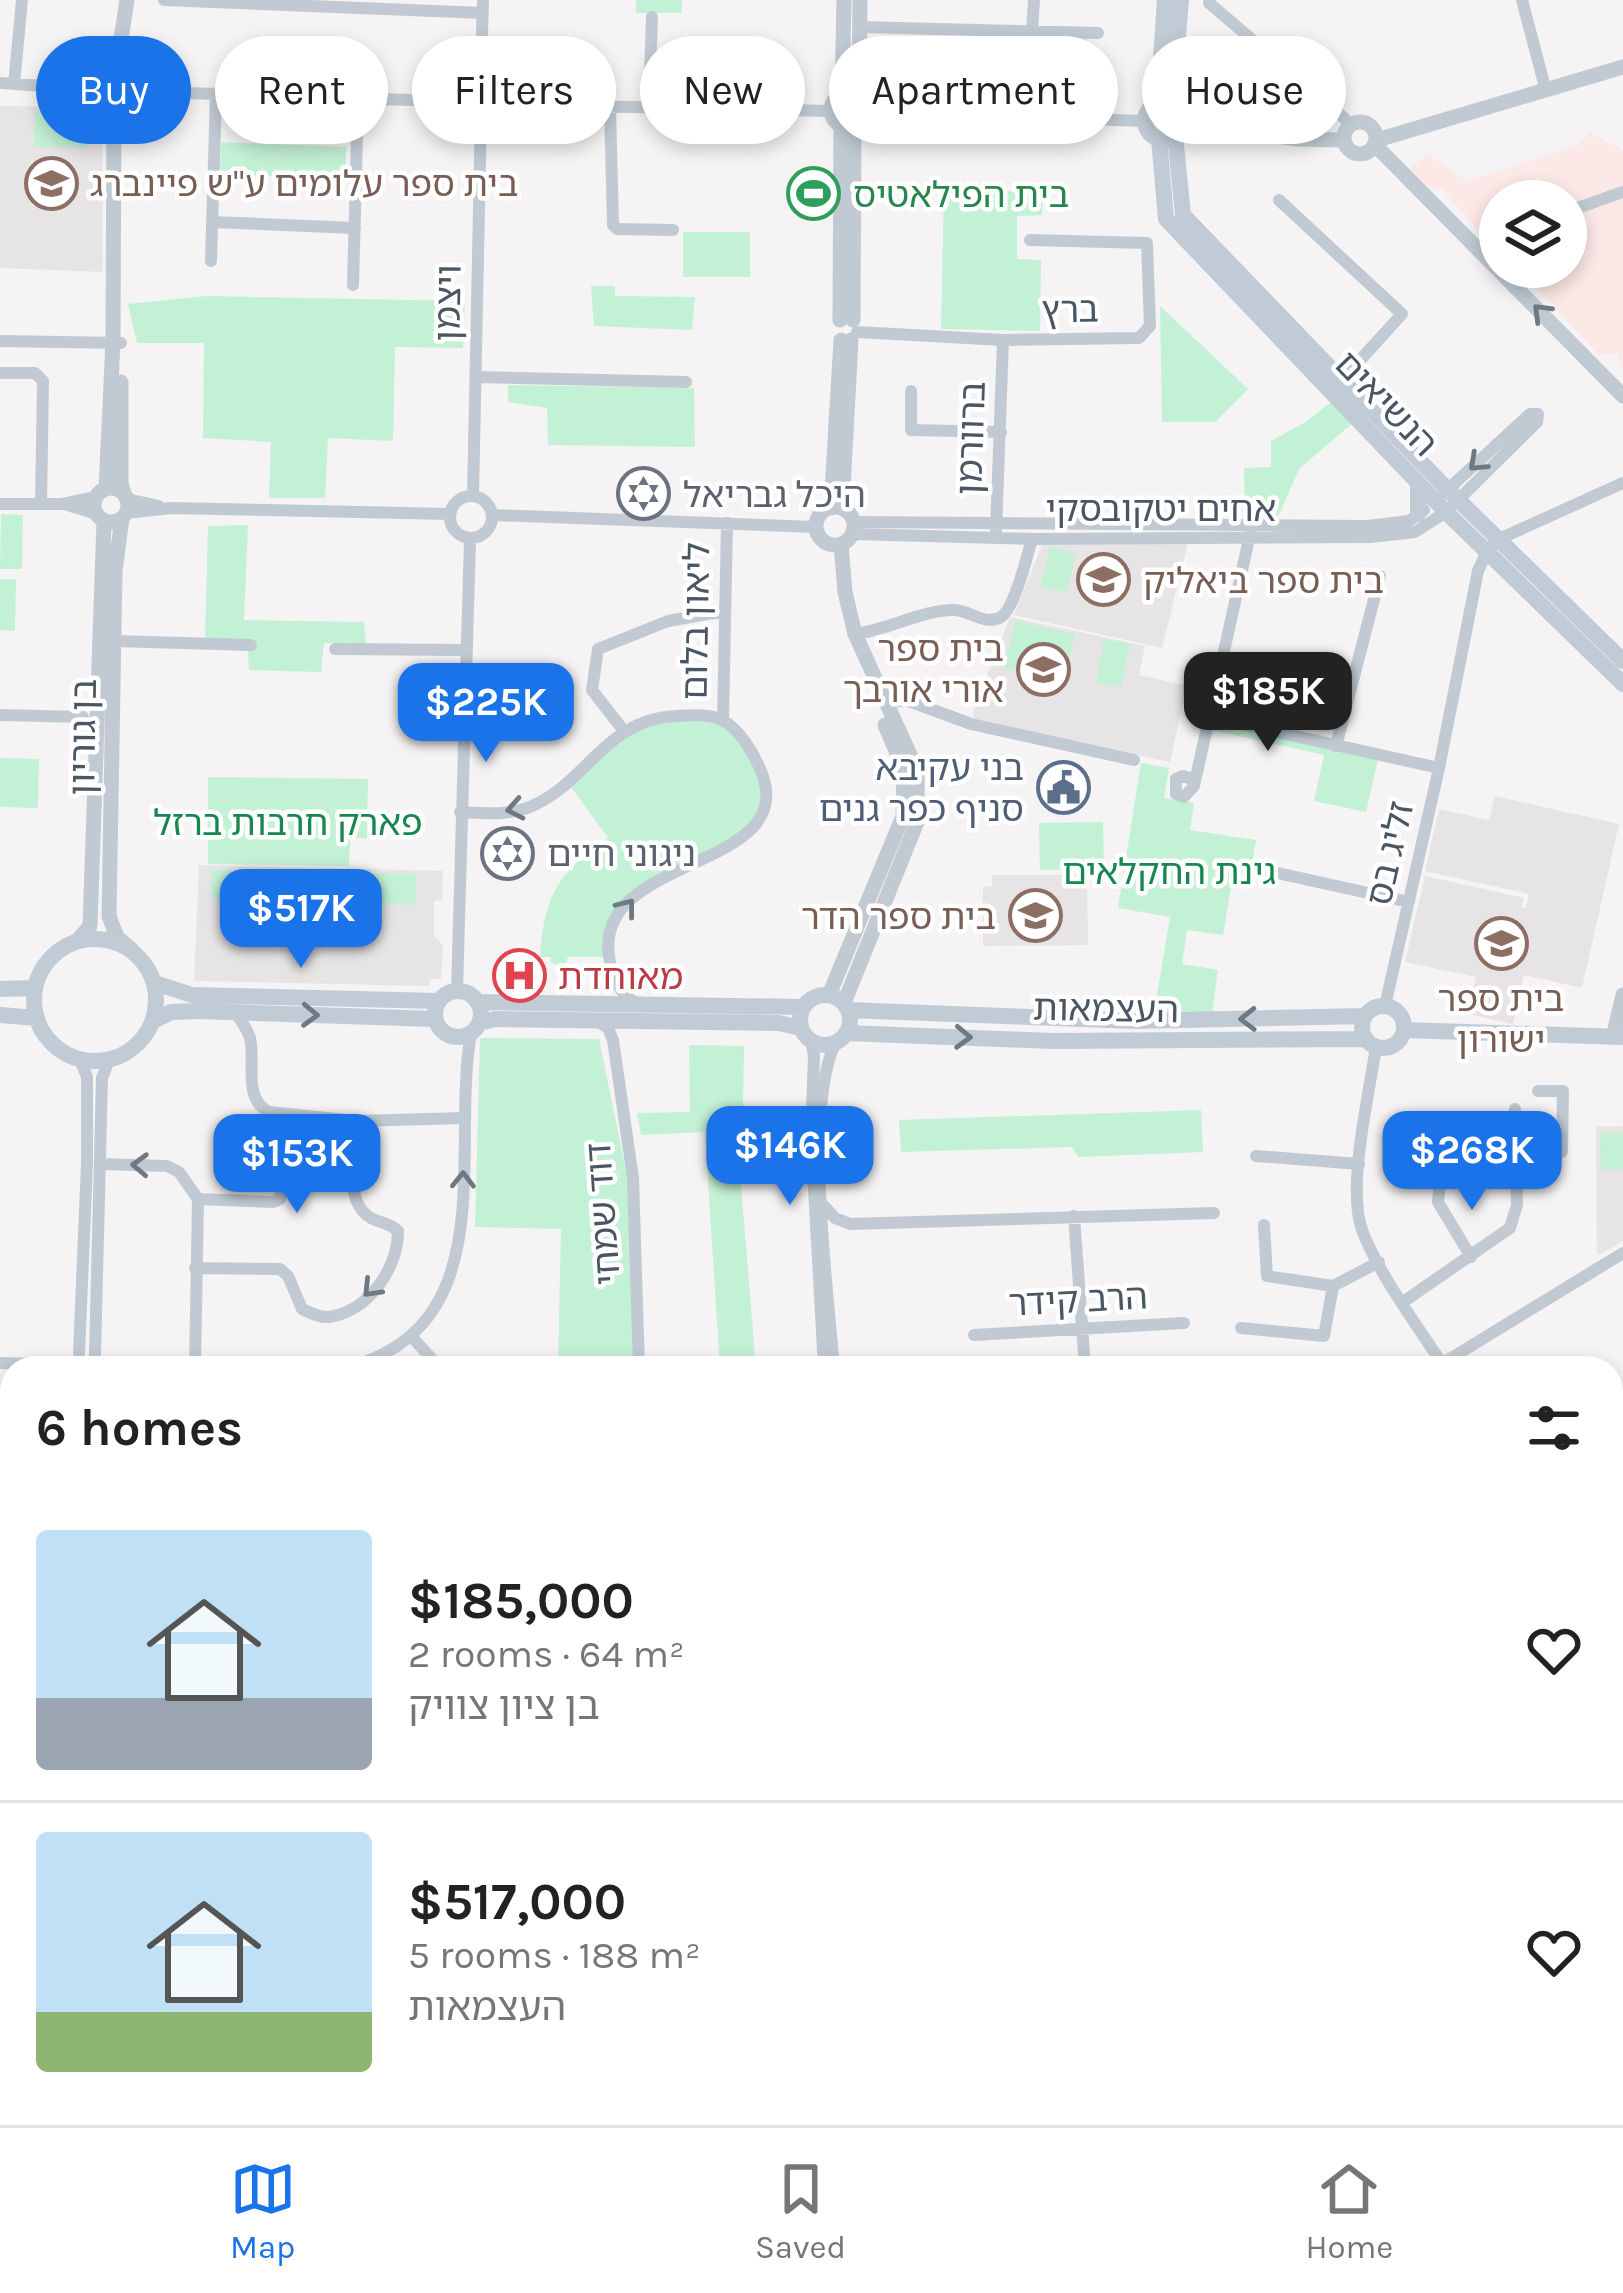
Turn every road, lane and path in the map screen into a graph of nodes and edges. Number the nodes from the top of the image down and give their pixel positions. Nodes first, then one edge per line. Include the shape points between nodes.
1 (22, 0) edge
2 (127, 0) edge
3 (164, 0) edge
4 (844, 0) edge
5 (860, 0) edge
6 (1034, 0) edge
7 (1165, 0) edge
8 (1180, 0) edge
9 (1522, 0) edge
10 (1209, 3) edge
11 (483, 6) edge
12 (652, 17) dead end
13 (860, 27) junction
14 (1032, 31) junction
15 (1098, 33) dead end
16 (122, 36) edge
17 (482, 36) edge
18 (652, 36) edge
19 (846, 36) edge
20 (859, 36) edge
21 (1166, 36) edge
22 (1177, 36) edge
23 (1623, 67) edge
24 (7, 83) edge
25 (1546, 91) junction
26 (1351, 124) junction
27 (215, 126) edge
28 (1346, 128) edge
29 (1377, 143) junction
30 (114, 144) edge
31 (357, 144) edge
32 (480, 144) edge
33 (611, 144) edge
34 (849, 144) edge
35 (1168, 144) edge
36 (1172, 144) edge
37 (1346, 144) edge
38 (1623, 192) edge
39 (1279, 200) dead end
40 (1587, 205) edge
41 (212, 221) junction
42 (355, 228) junction
43 (673, 230) dead end
44 (1030, 240) dead end
45 (211, 261) dead end
46 (353, 285) dead end
47 (848, 330) junction
48 (1003, 340) junction
49 (0, 341) edge
50 (117, 343) junction
51 (0, 373) edge
52 (476, 377) junction
53 (1342, 380) junction
54 (686, 382) dead end
55 (1620, 388) edge
56 (911, 392) dead end
57 (1001, 432) junction
58 (1623, 483) edge
59 (1418, 484) junction
60 (473, 496) junction
61 (1447, 501) junction
62 (0, 504) edge
63 (41, 504) junction
64 (113, 506) junction
65 (837, 507) junction
66 (450, 514) junction
67 (1418, 514) junction
68 (493, 515) junction
69 (727, 524) junction
70 (816, 527) junction
71 (1251, 530) junction
72 (996, 531) junction
73 (845, 536) junction
74 (470, 538) junction
75 (1032, 539) junction
76 (1494, 550) junction
77 (1380, 576) dead end
78 (724, 610) junction
79 (855, 634) junction
80 (114, 641) junction
81 (251, 645) dead end
82 (334, 649) dead end
83 (466, 650) junction
84 (1623, 661) edge
85 (1623, 684) edge
86 (886, 703) junction
87 (0, 715) edge
88 (82, 717) dead end
89 (1210, 717) junction
90 (723, 721) junction
91 (624, 731) junction
92 (1336, 746) junction
93 (1135, 760) dead end
94 (1439, 767) junction
95 (1195, 780) dead end
96 (460, 812) junction
97 (1259, 869) dead end
98 (1409, 902) junction
99 (77, 941) junction
100 (132, 950) junction
101 (155, 983) junction
102 (35, 988) junction
103 (0, 989) edge
104 (457, 991) junction
105 (1623, 995) edge
106 (477, 1002) junction
107 (840, 1003) junction
108 (1385, 1006) junction
109 (803, 1007) junction
110 (436, 1010) junction
111 (235, 1012) junction
112 (639, 1014) junction
113 (0, 1015) edge
114 (1365, 1016) junction
115 (37, 1018) junction
116 (595, 1019) junction
117 (153, 1021) junction
118 (475, 1028) junction
119 (1404, 1030) junction
120 (806, 1034) junction
121 (841, 1037) junction
122 (1618, 1037) edge
123 (1371, 1043) junction
124 (80, 1059) junction
125 (109, 1060) junction
126 (618, 1062) junction
127 (1538, 1091) dead end
128 (1515, 1109) dead end
129 (289, 1117) junction
130 (464, 1118) junction
131 (356, 1121) junction
132 (1516, 1152) junction
133 (1256, 1156) dead end
134 (100, 1164) junction
135 (1359, 1164) junction
136 (1441, 1175) dead end
137 (198, 1199) junction
138 (824, 1205) junction
139 (1214, 1213) dead end
140 (1074, 1216) junction
141 (850, 1224) junction
142 (1264, 1225) dead end
143 (826, 1249) junction
144 (1623, 1252) edge
145 (1471, 1257) junction
146 (1379, 1262) junction
147 (195, 1268) junction
148 (1334, 1286) junction
149 (1403, 1302) junction
150 (1184, 1323) dead end
151 (1241, 1328) dead end
152 (1083, 1329) junction
153 (974, 1335) dead end
154 (412, 1337) junction
155 (80, 1353) junction
156 (78, 1356) edge
157 (86, 1356) edge
158 (99, 1356) edge
159 (195, 1356) edge
160 (380, 1356) edge
161 (429, 1356) edge
162 (639, 1356) edge
163 (823, 1356) edge
164 (833, 1356) edge
165 (1084, 1356) edge
166 (1434, 1356) edge
167 (1458, 1356) edge

1 - 24 street
2 - 16 street, בן גוריון
3 - 11 street
4 - 19 street
5 - 13 street
6 - 14 street
7 - 21 main road
8 - 22 main road
9 - 25 street
10 - 26 street
11 - 17 street, ויצמן
12 - 18 street
13 - 14 street
13 - 20 street
14 - 15 street
23 - 25 street
25 - 29 street
26 - 28 street
26 - 29 street via 1372,128
27 - 41 street
29 - 37 street via 1362,154
55 -> 29 street
30 - 50 street, בן גוריון
31 - 42 street
32 - 52 street, ויצמן
33 - 43 street via 613,225
34 - 47 street
35 - 59 main road, הנשיאים via 1166,219
36 - 53 main road, הנשיאים via 1183,215
38 - 40 street
39 - 53 street via 1402,314
41 - 42 street
41 - 45 street
42 - 46 street
44 - 48 street, ברץ via 1147,243 1150,326 1138,338
47 - 48 street, ברץ
47 - 65 street
48 - 57 street, ברוורמן
49 - 50 street
50 - 64 street, בן גוריון
51 - 63 street via 35,373 43,381
52 - 54 street
52 - 60 street, ויצמן
53 - 61 main road, הנשיאים
56 - 57 street via 911,430
57 - 72 street, ברוורמן
58 - 76 street
59 - 61 main road, הנשיאים
59 - 67 main road
60 - 66 street
60 - 68 street
61 -> 61 street via 1538,422 1538,414 1530,414
61 - 67 street, אחים יטקובסקי
61 - 71 street, אחים יטקובסקי via 1415,532 1371,538
61 - 76 main road, הנשיאים
62 - 63 street
63 - 64 street
64 - 66 street
64 - 80 street, בן גוריון
64 - 99 street, בן גוריון via 90,926
65 - 70 street
65 - 73 street
66 - 74 street via 455,532
67 - 71 street, אחים יטקובסקי via 1368,526
68 - 69 street
68 - 74 street via 484,534
69 - 70 street
69 - 78 street, ליאון בלום
70 - 73 street via 819,537
71 - 72 street, אחים יטקובסקי
71 - 75 street, אחים יטקובסקי
71 - 89 street
72 - 73 street, אחים יטקובסקי
72 - 75 street, אחים יטקובסקי
73 - 79 street
73 - 107 street via 850,648 904,770 903,816
74 - 83 street
75 - 79 street via 1001,617 957,610
76 - 84 main road, הנשיאים
76 - 85 main road, הנשיאים
76 - 94 street, זליג בס via 1478,571
77 - 92 street
78 - 90 street, ליאון בלום
78 - 91 street via 668,621 598,649 592,690
79 - 86 street
80 - 81 street
80 - 100 street, בן גוריון via 109,916
82 - 83 street
83 - 96 street
86 - 93 street via 906,700 971,724
86 - 107 street via 917,770 917,822
87 - 88 street
89 - 92 street
89 - 95 street
90 - 91 street via 652,718
112 -> 90 street via 615,982 610,957 621,911 643,888 743,837 767,792 748,746
91 -> 96 street via 536,805
92 - 94 street
94 - 98 street, זליג בס
96 - 104 street
97 - 98 street
98 - 108 street, זליג בס
99 - 100 main road via 115,941
99 - 102 main road via 50,959
100 - 101 main road
101 - 110 main road via 192,995
101 - 117 main road
102 - 103 main road
102 - 115 main road
104 - 106 main road
104 - 110 main road
105 - 122 street
106 - 112 main road
106 - 118 main road
107 - 109 main road via 814,997
114 -> 107 main road, העצמאות via 1136,1021
107 - 121 main road
108 - 114 main road
108 - 119 main road via 1398,1012
109 - 112 main road
109 - 120 main road
111 -> 110 main road
110 - 118 main road via 441,1030 453,1036
111 - 117 main road via 171,1012
111 - 129 street via 250,1040 254,1097 260,1108
112 - 116 main road
112 - 120 main road via 779,1023
112 - 126 street via 621,1037
113 - 115 main road
114 - 123 main road
115 - 124 main road via 61,1051
116 - 118 main road via 495,1018
116 - 126 street, דוד שמחי via 608,1028
117 - 125 main road via 143,1039
118 - 130 street
119 - 122 main road
119 - 123 main road via 1396,1044
120 - 121 main road via 826,1045
120 - 163 street via 814,1056
121 -> 123 main road, העצמאות
121 - 138 street via 821,1095
123 - 135 street
124 - 125 main road
124 - 155 street via 88,1077
125 - 134 street
126 - 162 street, דוד שמחי via 634,1189
127 - 132 street via 1563,1091 1562,1152
128 - 132 street
129 - 131 street
129 - 137 street via 280,1199
130 - 131 street
154 -> 130 street via 459,1251
131 -> 147 street via 357,1205 398,1231 398,1251 370,1295 325,1318 302,1310 280,1269
132 - 145 street via 1510,1228
133 - 135 street
137 -> 134 street via 167,1166
134 - 158 street
135 - 146 street via 1359,1220
136 - 145 street via 1438,1202
137 - 147 street
138 - 141 street
138 - 143 street
139 - 140 street
140 - 141 street
140 - 152 street
141 - 143 street
142 - 148 street via 1267,1276
143 - 164 street
144 - 167 street
145 - 149 street
146 - 148 street
146 - 149 street
147 - 159 street
148 - 151 street via 1324,1336
149 - 166 street
150 - 152 street, הרב קידר
152 - 153 street, הרב קידר
152 - 165 street
154 - 160 street
154 - 161 street
155 - 156 street
155 - 157 street

